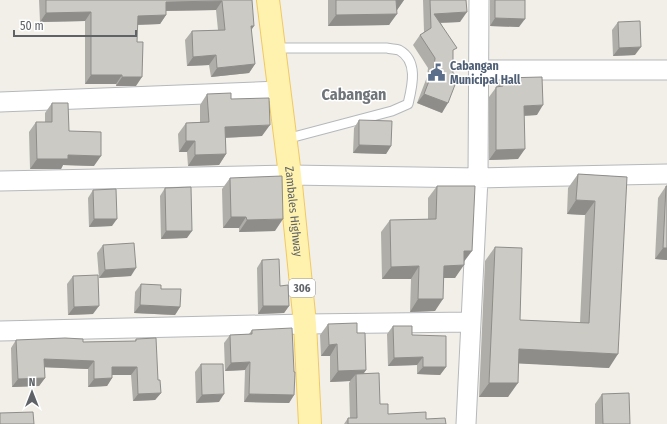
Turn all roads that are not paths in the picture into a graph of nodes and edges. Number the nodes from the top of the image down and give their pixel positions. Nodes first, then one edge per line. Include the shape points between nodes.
1 (268, 0) edge
2 (479, 0) edge
3 (274, 48) junction
4 (479, 70) junction
5 (667, 70) edge
6 (280, 91) junction
7 (0, 102) edge
8 (286, 139) junction
9 (667, 174) edge
10 (290, 176) junction
11 (478, 178) junction
12 (0, 181) edge
13 (471, 322) junction
14 (305, 324) junction
15 (0, 332) edge
16 (310, 424) edge
17 (466, 424) edge

1 - 3 main road, Zambales Highway / 306
2 - 4 street
3 - 6 main road, Zambales Highway / 306
3 - 8 lane via 393,49 399,50 408,59 413,70 408,104 392,112
4 - 5 street
4 - 11 street
6 - 7 street
6 - 8 main road, Zambales Highway / 306
8 - 10 main road, Zambales Highway / 306
9 - 11 street
10 - 11 street
10 - 12 street
10 - 14 main road, Zambales Highway / 306
11 - 13 street
13 - 14 street
13 - 17 street
14 - 15 street
14 - 16 main road, Zambales Highway / 306

